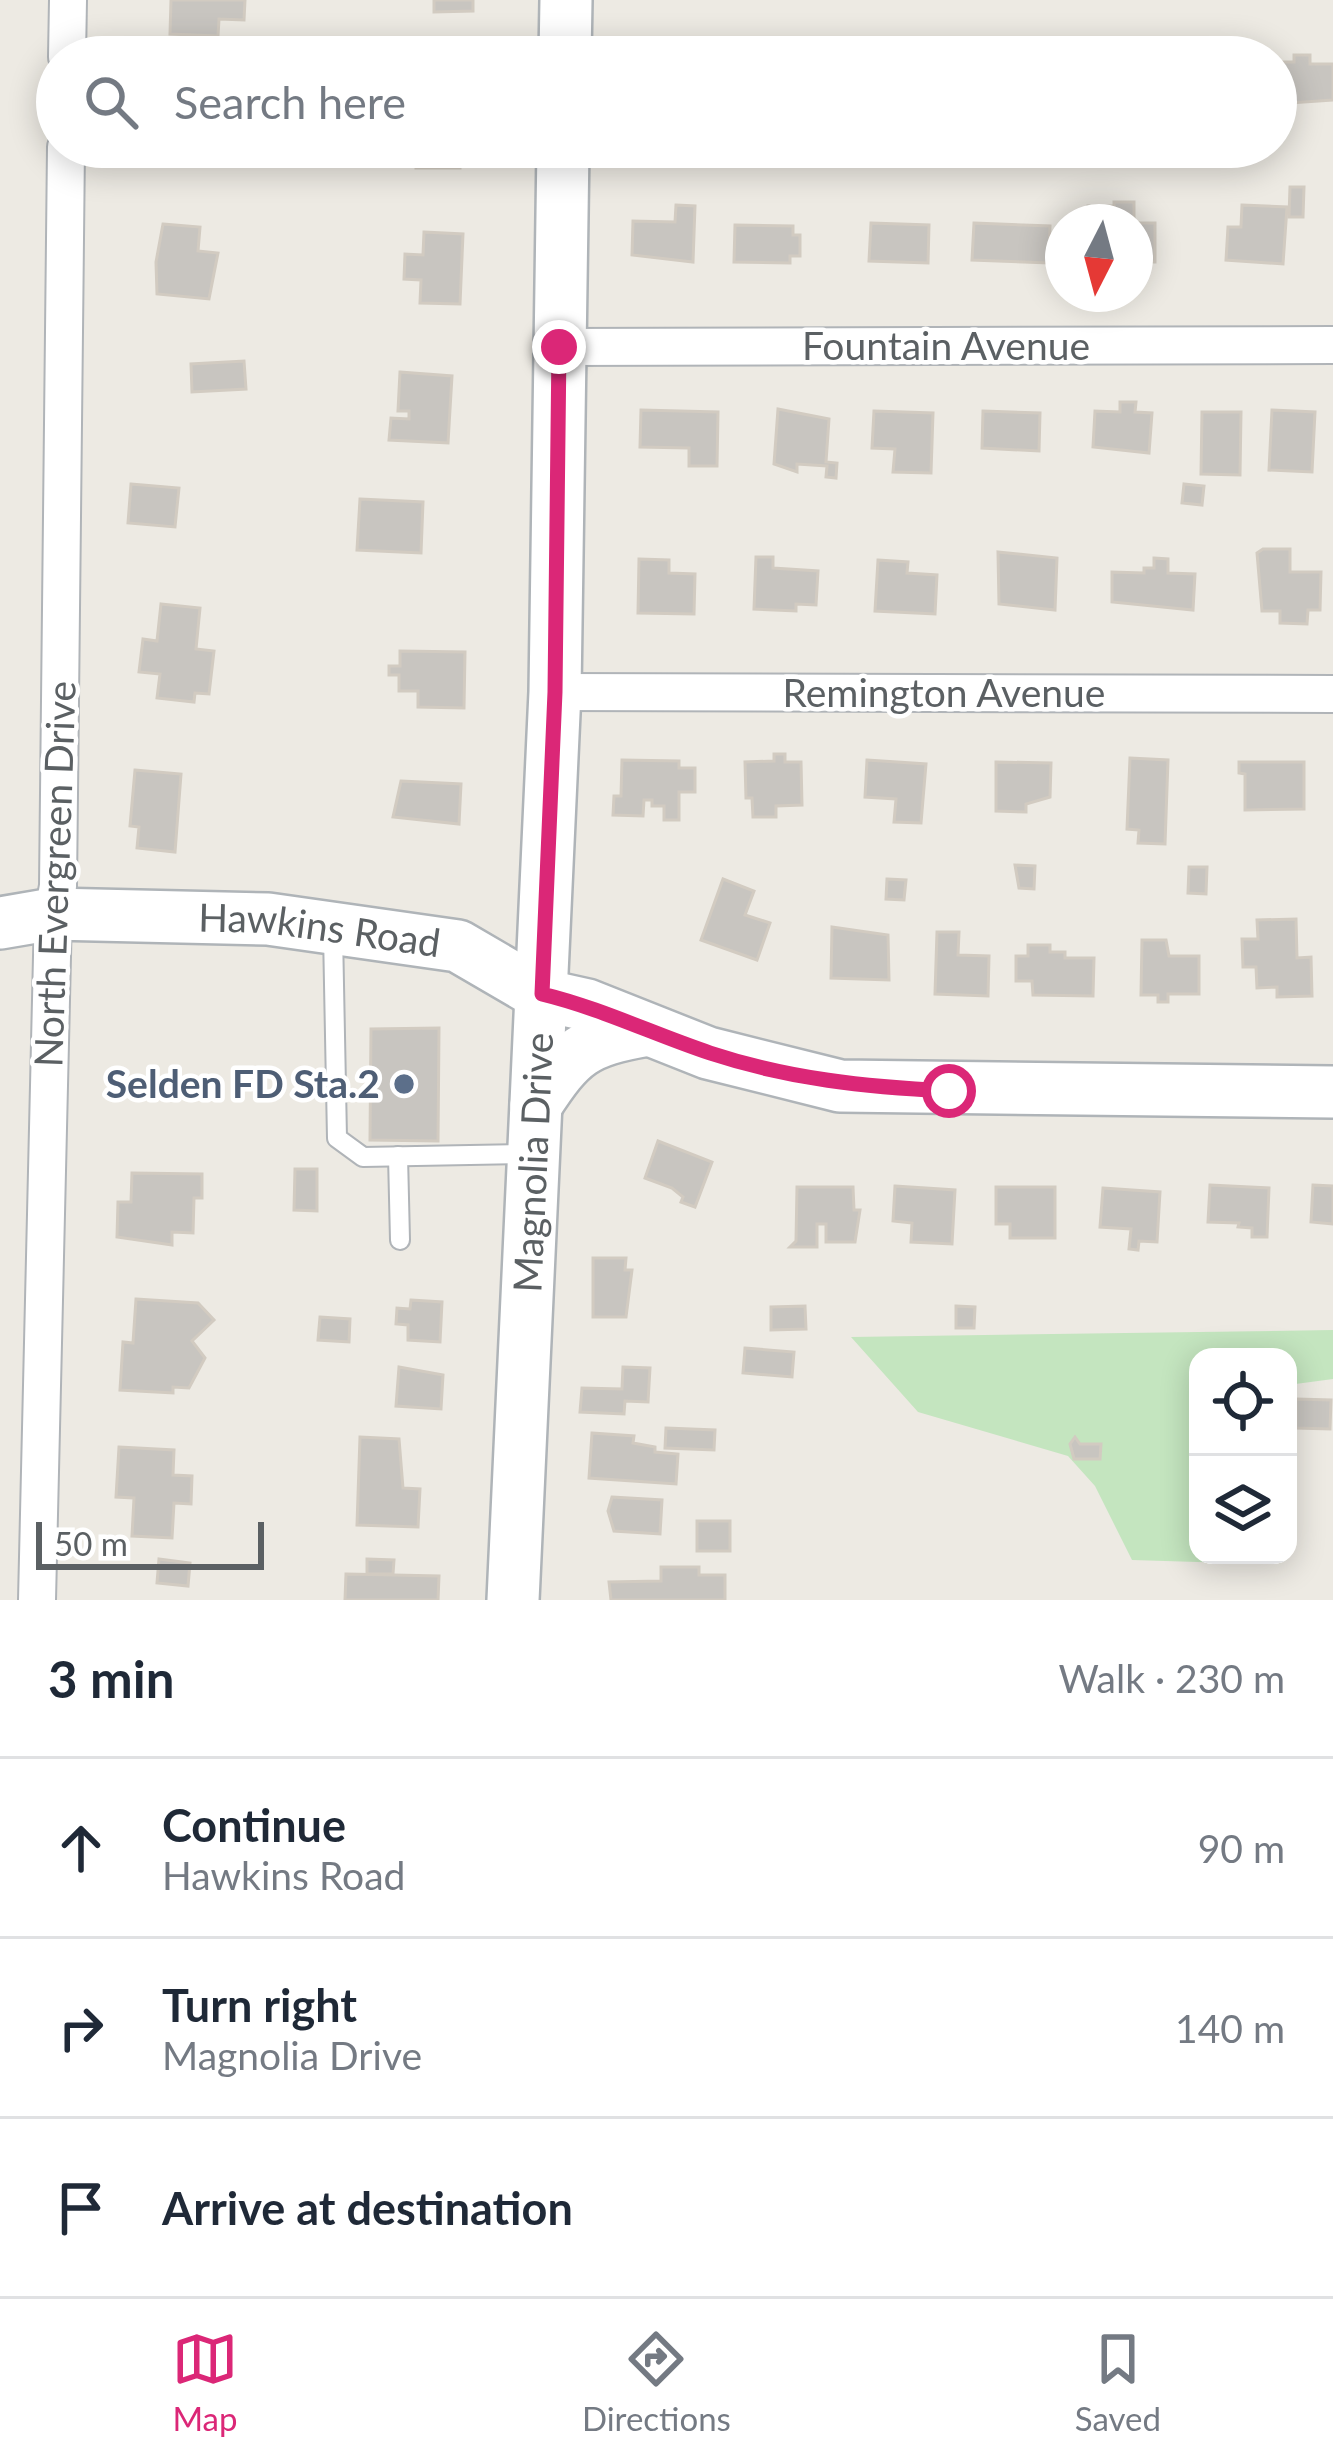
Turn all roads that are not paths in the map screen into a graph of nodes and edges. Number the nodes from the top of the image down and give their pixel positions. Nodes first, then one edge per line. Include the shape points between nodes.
1 (68, 0) edge
2 (566, 0) edge
3 (68, 36) edge
4 (565, 36) edge
5 (67, 168) edge
6 (563, 168) edge
7 (1333, 345) edge
8 (559, 347) junction
9 (555, 692) junction
10 (1333, 694) edge
11 (52, 914) junction
12 (0, 923) edge
13 (333, 928) junction
14 (542, 994) junction
15 (648, 1030) junction
16 (1333, 1092) edge
17 (535, 1130) junction
18 (398, 1156) junction
19 (400, 1240) dead end
20 (37, 1600) edge
21 (513, 1600) edge

1 - 3 street
2 - 4 street
5 - 11 street, North Evergreen Drive
6 - 8 street, Magnolia Drive
7 - 8 street, Fountain Avenue
8 - 9 street, Magnolia Drive
9 - 10 street, Remington Avenue
9 - 14 street, Magnolia Drive
11 - 12 street, Hawkins Road
11 - 13 street, Hawkins Road
11 - 20 street, North Evergreen Drive
13 - 14 street, Hawkins Road via 458,946
13 - 18 lane via 337,1138 363,1157
14 - 15 street, Hawkins Road
14 - 17 street, Magnolia Drive
15 - 16 street, Hawkins Road via 840,1086
15 - 17 street via 584,1045 563,1064
17 - 18 lane
17 - 21 street, Magnolia Drive
18 - 19 lane

